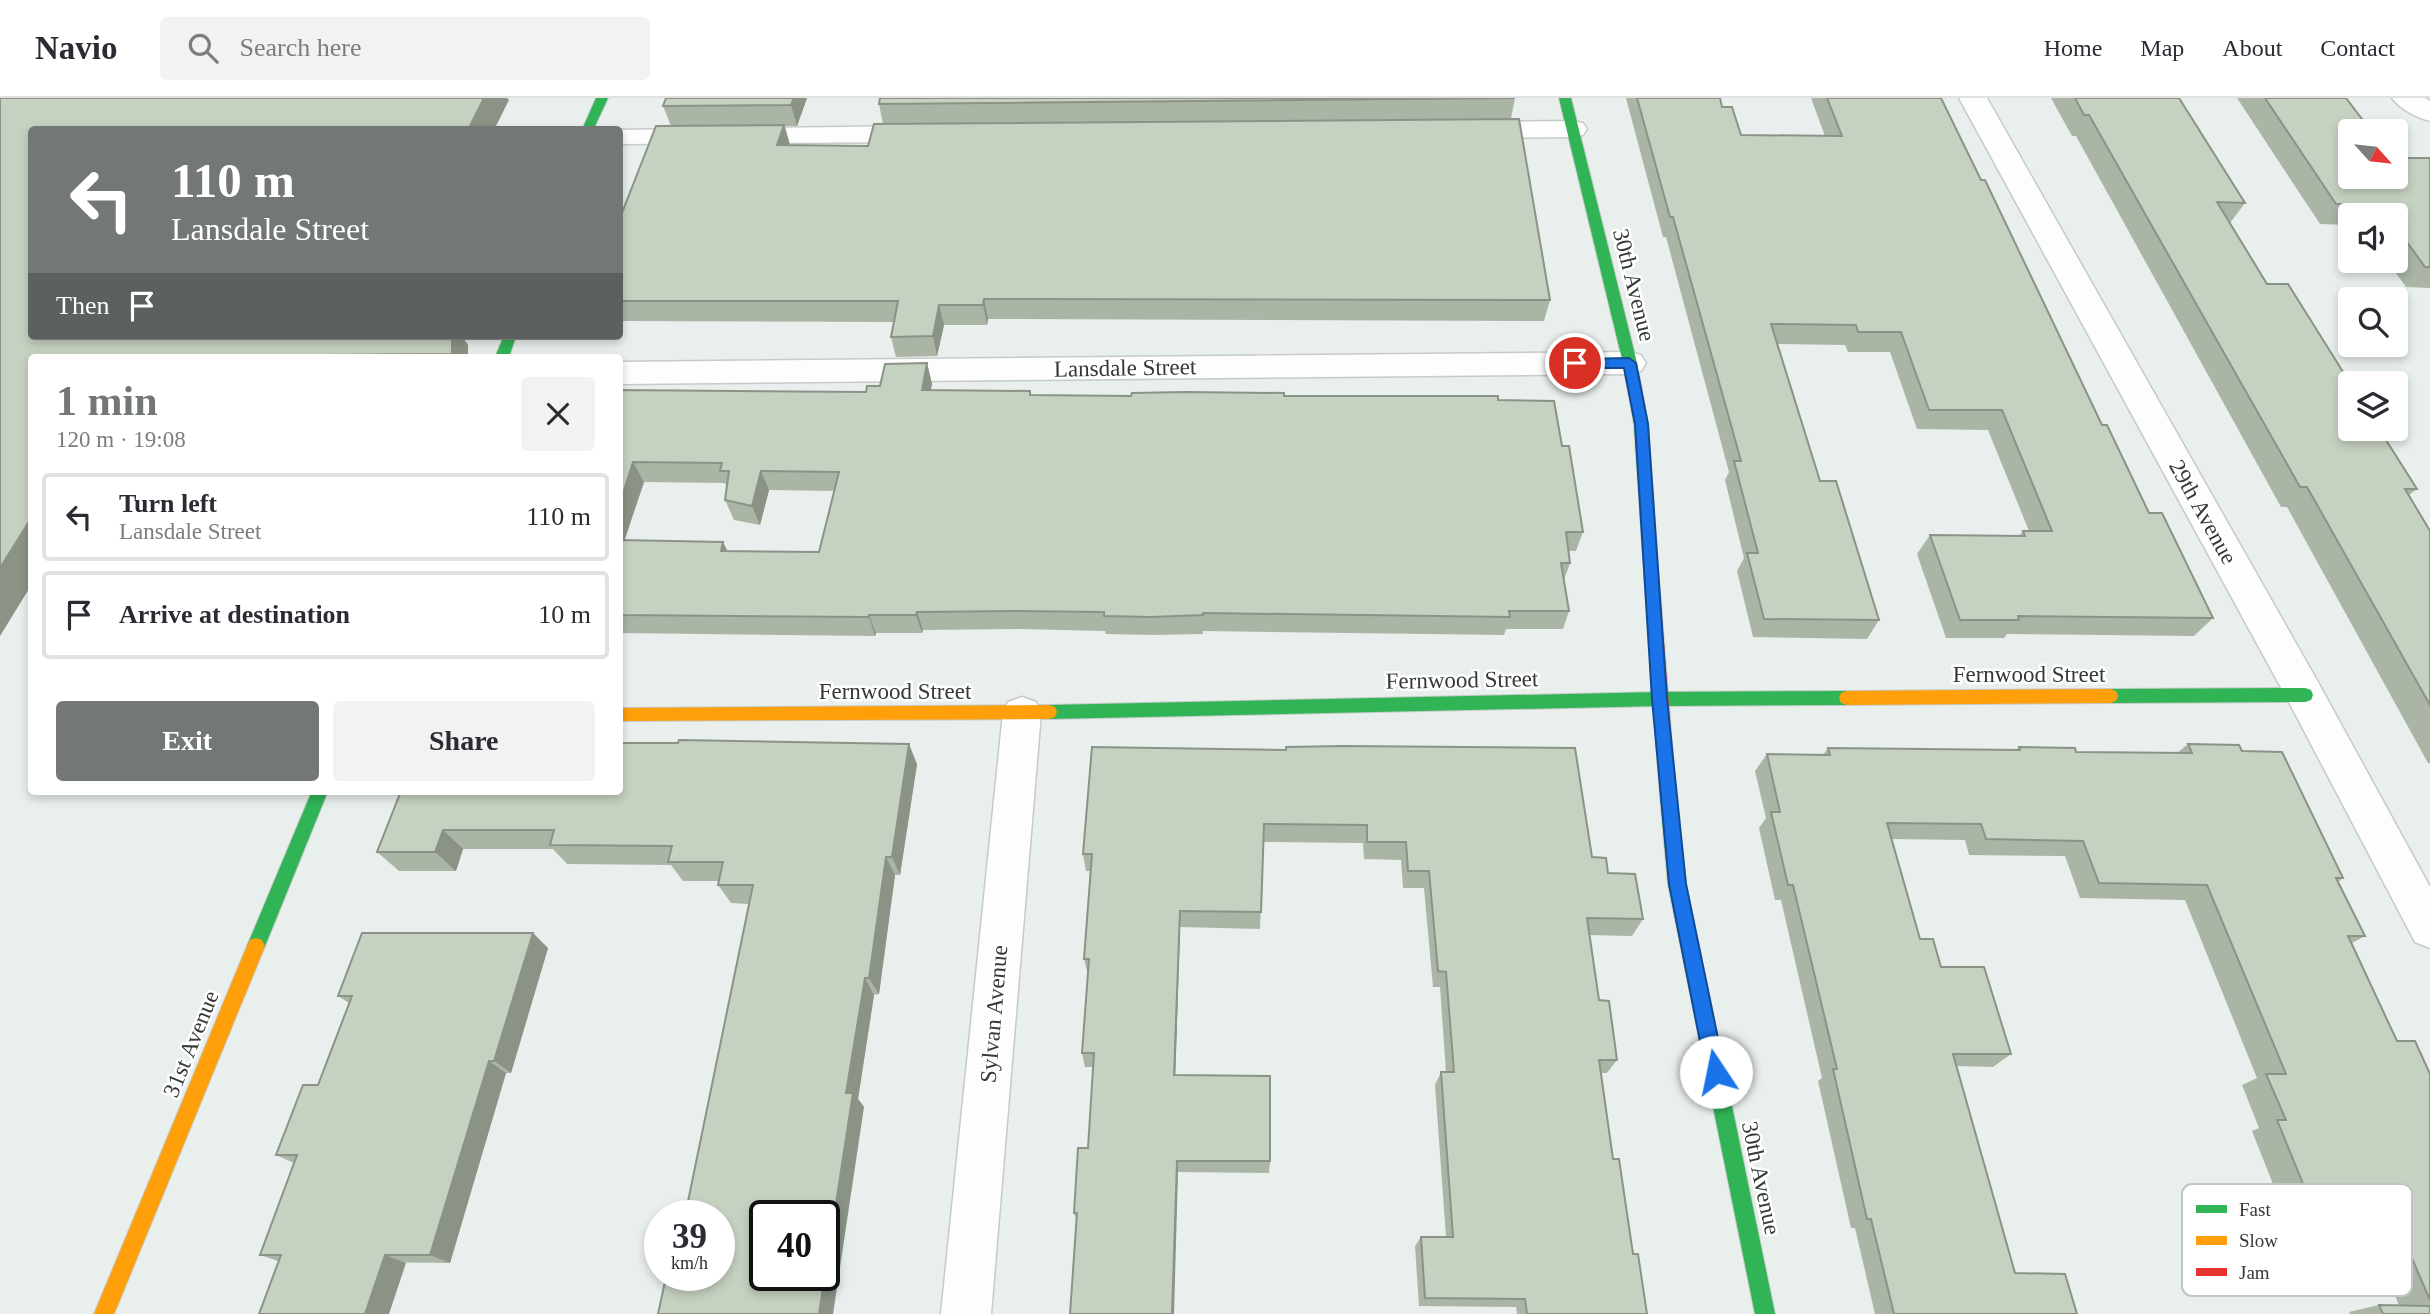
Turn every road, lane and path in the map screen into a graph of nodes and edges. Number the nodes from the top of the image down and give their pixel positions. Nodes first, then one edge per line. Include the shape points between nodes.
1 (602, 98) edge
2 (1565, 98) edge
3 (1973, 98) edge
4 (2406, 98) edge
5 (2430, 113) edge
6 (589, 126) edge
7 (1573, 129) junction
8 (1435, 130) edge
9 (951, 134) edge
10 (623, 136) edge
11 (1629, 363) junction
12 (623, 373) edge
13 (2305, 695) junction
14 (1660, 699) junction
15 (1022, 713) junction
16 (623, 715) edge
17 (318, 795) edge
18 (2430, 928) edge
19 (104, 1314) edge
20 (966, 1314) edge
21 (1765, 1314) edge

1 - 6 street
2 - 7 street, 30th Avenue
3 - 13 street, 29th Avenue
4 - 5 street
7 - 8 street
7 - 11 street, 30th Avenue
9 - 10 street
11 - 12 street, Lansdale Street
11 - 14 street, 30th Avenue via 1642,424
13 - 14 street, Fernwood Street
13 - 18 street, 29th Avenue
14 - 15 street, Fernwood Street
14 - 21 street, 30th Avenue via 1677,884
15 - 16 street, Fernwood Street
15 - 20 street, Sylvan Avenue
17 - 19 street, 31st Avenue

